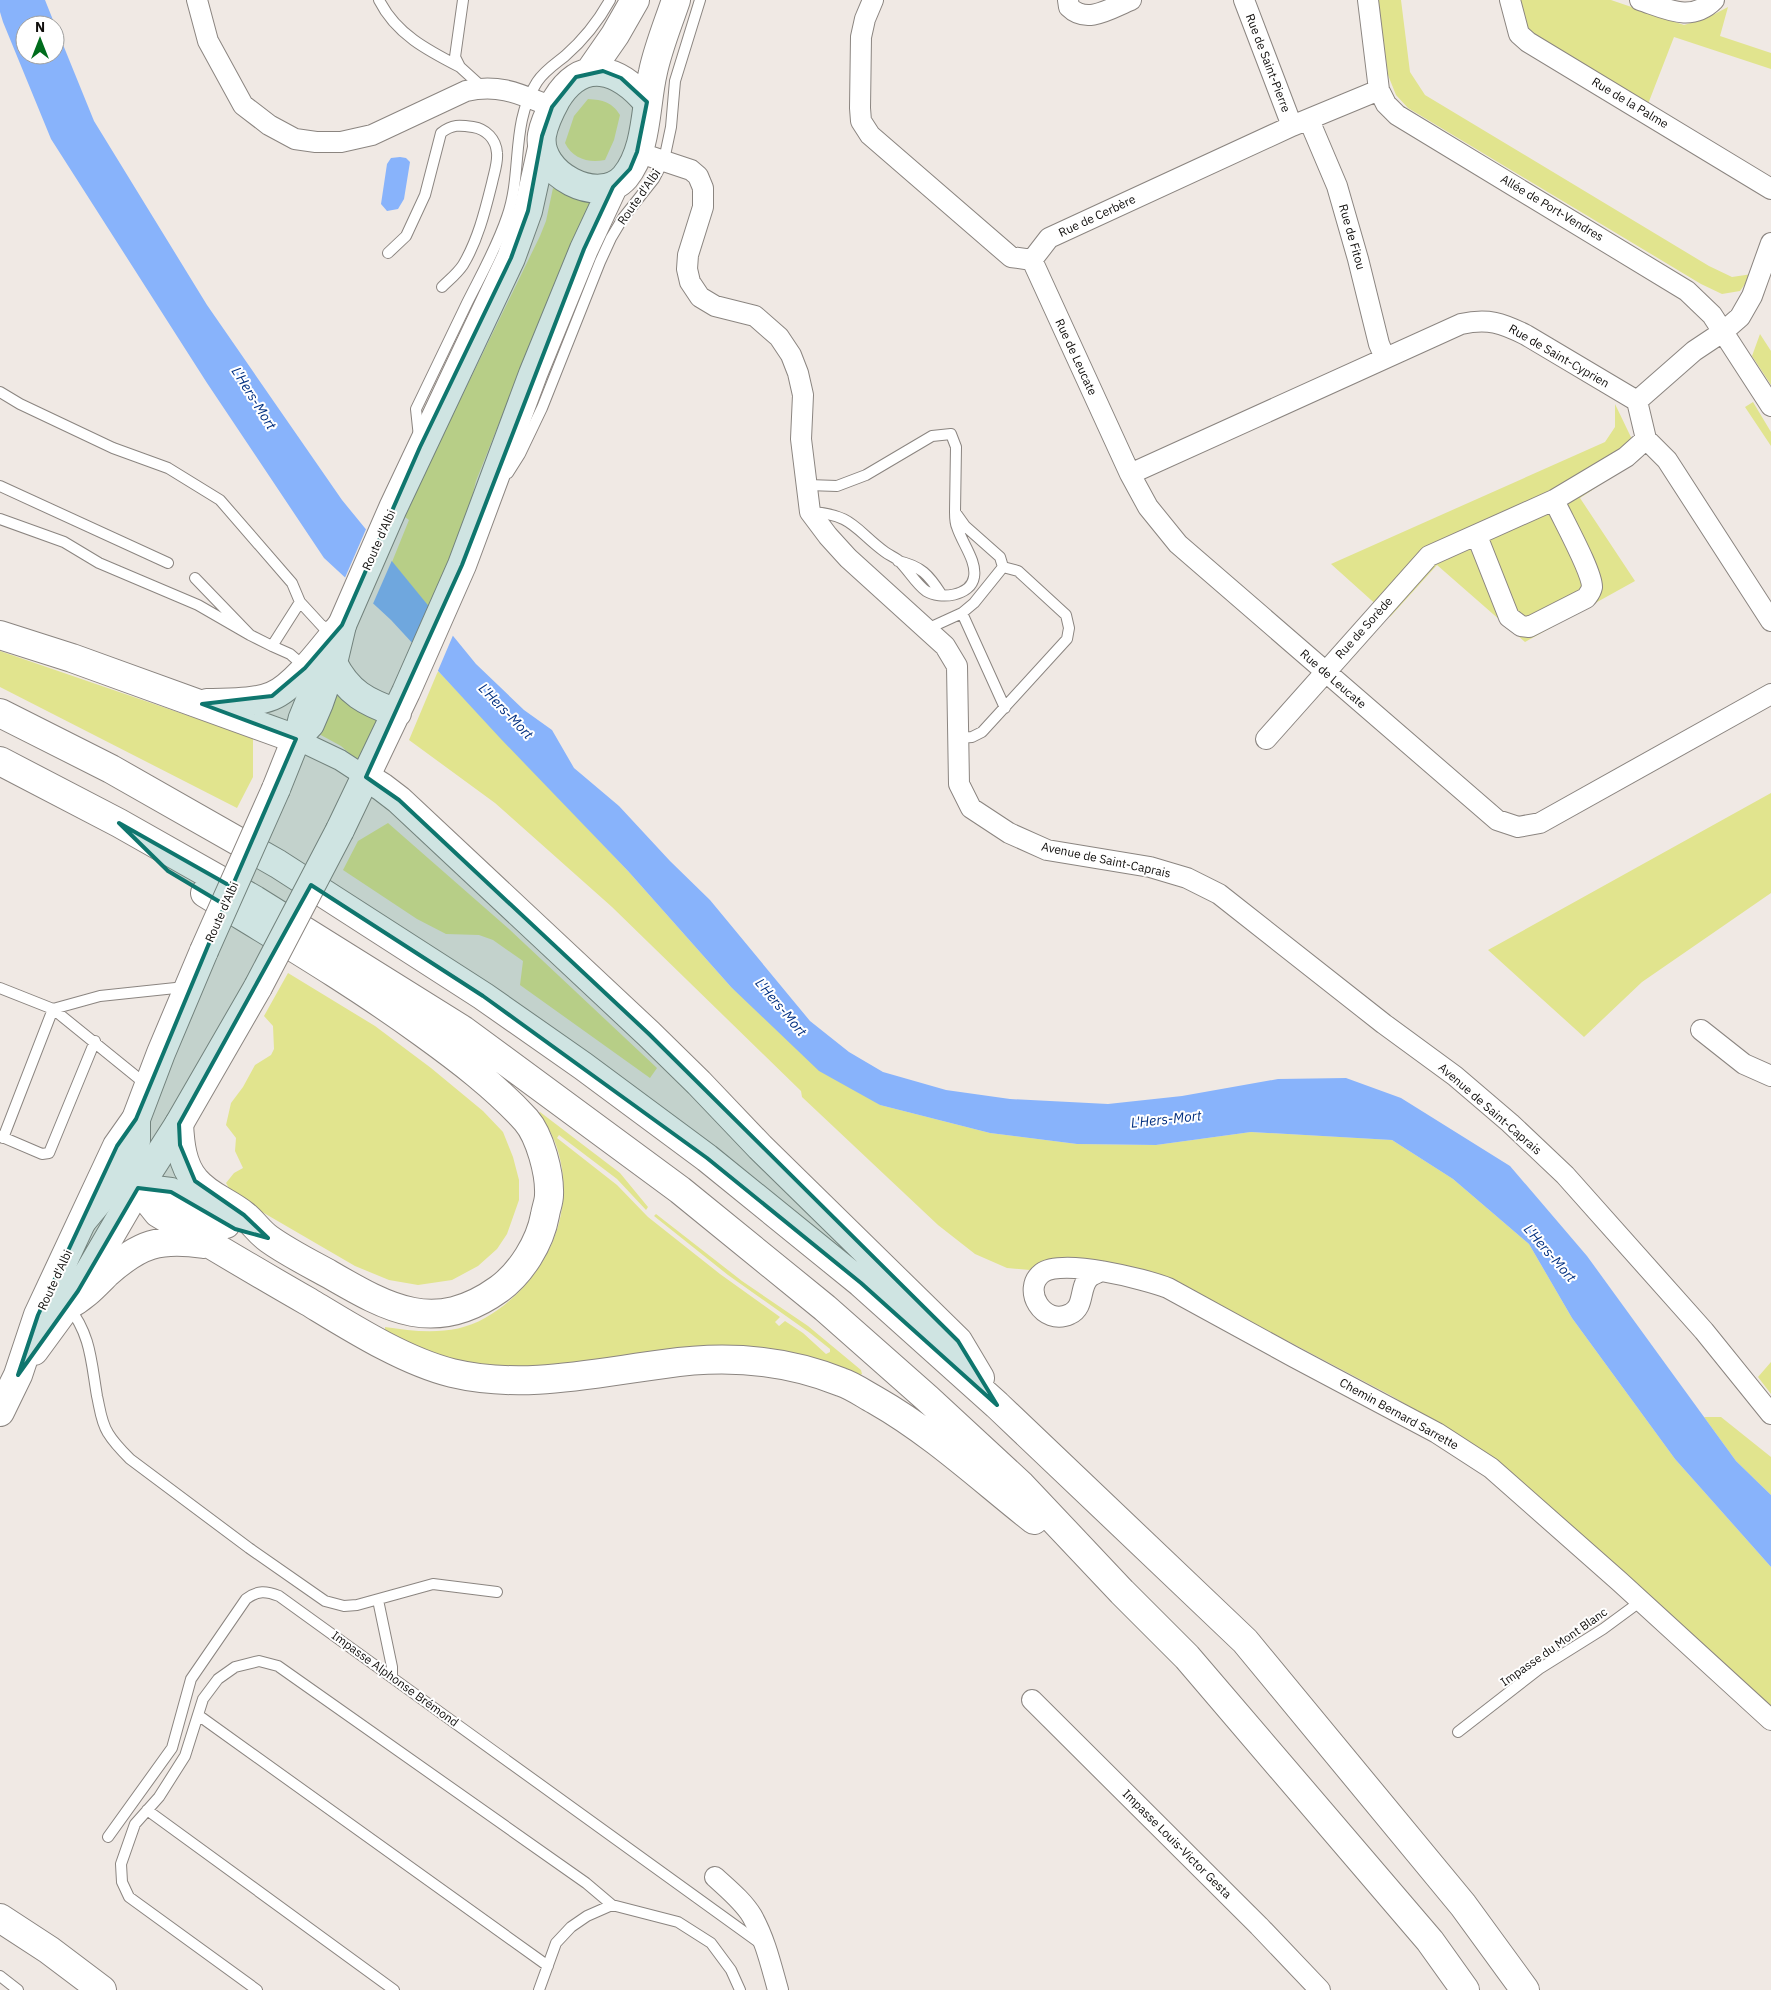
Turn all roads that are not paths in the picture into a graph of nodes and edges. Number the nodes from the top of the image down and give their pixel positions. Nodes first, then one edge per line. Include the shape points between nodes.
1 (197, 0) edge
2 (379, 0) edge
3 (463, 0) edge
4 (610, 0) edge
5 (635, 0) edge
6 (676, 0) edge
7 (700, 0) edge
8 (873, 0) edge
9 (1068, 0) edge
10 (1131, 0) edge
11 (1244, 0) edge
12 (1368, 0) edge
13 (1510, 0) edge
14 (1640, 0) edge
15 (1714, 0) edge
16 (460, 67) junction
17 (590, 72) junction
18 (482, 87) junction
19 (1379, 90) junction
20 (647, 102) junction
21 (540, 103) junction
22 (1301, 123) junction
23 (542, 148) junction
24 (637, 152) junction
25 (664, 160) junction
26 (613, 187) junction
27 (1771, 190) edge
28 (1771, 243) edge
29 (388, 253) dead end
30 (1032, 260) junction
31 (442, 287) dead end
32 (1724, 332) junction
33 (1385, 358) junction
34 (0, 392) edge
35 (1637, 400) junction
36 (1771, 406) edge
37 (1646, 439) junction
38 (420, 447) junction
39 (1130, 474) junction
40 (0, 486) edge
41 (808, 486) junction
42 (1554, 500) junction
43 (485, 504) junction
44 (810, 512) junction
45 (955, 512) junction
46 (0, 519) edge
47 (1477, 536) junction
48 (168, 563) dead end
49 (1003, 567) junction
50 (195, 578) dead end
51 (300, 602) junction
52 (962, 613) junction
53 (1771, 621) edge
54 (342, 625) junction
55 (927, 629) junction
56 (250, 635) junction
57 (0, 636) edge
58 (272, 646) junction
59 (1324, 672) junction
60 (324, 673) junction
61 (1771, 694) edge
62 (402, 703) junction
63 (202, 704) junction
64 (1005, 708) junction
65 (0, 713) edge
66 (959, 738) junction
67 (296, 739) junction
68 (1266, 740) dead end
69 (0, 761) edge
70 (366, 777) junction
71 (119, 822) junction
72 (189, 987) junction
73 (0, 988) edge
74 (53, 1009) junction
75 (1701, 1030) dead end
76 (95, 1041) junction
77 (1771, 1076) edge
78 (149, 1086) junction
79 (136, 1119) junction
80 (179, 1124) junction
81 (2, 1137) edge
82 (138, 1188) junction
83 (83, 1220) junction
84 (268, 1238) junction
85 (213, 1246) junction
86 (1101, 1271) dead end
87 (67, 1306) junction
88 (18, 1375) junction
89 (997, 1405) junction
90 (0, 1412) edge
91 (1771, 1414) edge
92 (497, 1592) dead end
93 (1122, 1592) junction
94 (378, 1600) junction
95 (1641, 1601) junction
96 (392, 1676) junction
97 (1032, 1700) dead end
98 (198, 1714) junction
99 (1771, 1720) edge
100 (1458, 1732) dead end
101 (147, 1810) junction
102 (108, 1837) dead end
103 (715, 1877) dead end
104 (0, 1897) edge
105 (612, 1906) junction
106 (0, 1918) edge
107 (766, 1948) junction
108 (49, 1950) junction
109 (548, 1966) junction
110 (0, 1976) edge
111 (18, 1990) edge
112 (102, 1990) edge
113 (257, 1990) edge
114 (394, 1990) edge
115 (539, 1990) edge
116 (740, 1990) edge
117 (778, 1990) edge
118 (1320, 1990) edge
119 (1465, 1990) edge
120 (1525, 1990) edge

1 - 18 street via 208,41 243,105 268,125 295,139 341,142 372,135 466,91
2 - 16 lane via 399,30 432,53
3 - 16 lane via 456,57
4 - 21 lane, Route d'Albi via 582,38 537,81
5 - 17 main road
6 - 20 main road via 653,71
7 - 25 lane, Route d'Albi via 674,81 671,127
8 - 30 street via 861,37 861,121 870,135 1011,257
9 - 10 street via 1069,7 1076,14 1092,16
11 - 22 street, Rue de Saint-Pierre
12 - 19 street, Allée de Port-Vendres
13 - 27 street, Rue de la Palme via 1520,34 1528,42
14 - 15 street via 1682,14 1695,13
16 - 18 lane
17 - 20 main road via 621,78 636,88
17 - 21 main road via 576,77
18 - 21 street via 508,91
19 - 22 street, Rue de Cerbère
19 - 32 street, Allée de Port-Vendres via 1396,115 1687,291
20 - 24 main road via 643,135
21 - 23 main road via 545,123
21 - 38 lane, Route d'Albi via 520,123 514,194 507,218 416,409
22 - 30 street, Rue de Cerbère via 1049,238
22 - 33 street, Rue de Fitou via 1337,186
23 - 26 main road via 548,163 567,180 584,187
23 - 38 main road, Route d'Albi via 528,211 511,258
24 - 25 street
24 - 26 main road via 630,170
25 - 41 street via 690,170 698,176 703,188 702,207 688,255 690,282 700,297 715,306 754,316 780,337 791,355 803,395 800,439
25 - 43 lane, Route d'Albi via 654,179 622,218 600,262 524,447
26 - 43 main road, Route d'Albi via 544,347
28 - 32 street via 1747,307
29 - 31 lane via 406,236 424,195 441,132 456,125 486,132 493,140 497,163 483,221 462,265
30 - 39 street, Rue de Leucate
32 - 35 street via 1694,351
32 - 36 street, Allée de Port-Vendres
33 - 35 street, Rue de Saint-Cyprien via 1461,324 1491,321 1526,335
33 - 39 street, Rue de Saint-Cyprien
34 - 51 lane via 113,448 168,468 220,500 292,583
35 - 37 street
37 - 42 street, Rue de Sorède via 1626,457
37 - 53 street via 1667,460
38 - 54 main road, Route d'Albi
39 - 59 street, Rue de Leucate via 1148,508 1178,544
40 - 48 lane
41 - 44 street
41 - 45 lane via 837,486 866,475 932,436 951,434 956,447
42 - 47 street, Rue de Sorède
42 - 47 street via 1592,586 1586,598 1529,627 1521,626 1509,617
43 - 62 main road, Route d'Albi
44 - 45 lane via 829,513 846,520 898,561 927,592 954,594 972,586 974,576 973,565 956,526
44 - 55 street, Avenue de Saint-Caprais via 848,558
45 - 49 lane via 965,526 1000,557
46 - 56 lane via 64,542 99,564 198,605
47 - 59 street, Rue de Sorède via 1429,556
49 - 52 lane
49 - 64 lane via 1018,571 1066,615 1069,628 1066,639
50 - 56 lane
51 - 54 lane via 323,627
51 - 58 lane
52 - 55 lane
52 - 64 lane
54 - 60 main road, Route d'Albi
55 - 66 street, Avenue de Saint-Caprais via 945,646 957,666
56 - 58 lane
57 - 63 main road
58 - 60 lane
59 - 61 street, Rue de Leucate via 1497,820 1518,827 1540,824
59 - 68 street, Rue de Sorède
60 - 62 main road via 360,696
60 - 63 main road via 288,685 272,696
60 - 67 main road, Route d'Albi via 310,724
62 - 70 main road, Route d'Albi
63 - 67 main road
64 - 66 lane via 982,732
65 - 89 main road via 111,769 278,864 483,996 707,1158 861,1283
66 - 91 street, Avenue de Saint-Caprais via 959,784 971,808 1009,833 1047,850 1150,867 1187,878 1219,894 1455,1076 1566,1176 1704,1331
67 - 70 street via 340,760
67 - 72 main road, Route d'Albi, bridge
69 - 71 main road
70 - 80 main road, Route d'Albi, bridge via 258,987
70 - 89 main road via 399,800 649,1034 958,1341
71 - 84 main road via 168,871 343,978 454,1056 527,1122 538,1140 549,1194 544,1224 531,1252 510,1281 462,1310 434,1315 401,1310 367,1296
71 - 93 main road via 255,900 463,1030 680,1190 824,1308 928,1399 1020,1485
72 - 74 lane via 100,996
72 - 78 main road, Route d'Albi
73 - 74 lane
74 - 76 lane
74 - 81 lane
75 - 77 street via 1744,1064
76 - 78 lane
76 - 81 lane via 49,1153 42,1154
78 - 79 main road, Route d'Albi
79 - 82 main road via 136,1141 130,1160
79 - 83 main road, Route d'Albi via 117,1146
80 - 82 main road, Route d'Albi
80 - 84 main road via 180,1145 195,1181 212,1196 244,1215
82 - 83 main road via 114,1190 103,1196
82 - 84 main road via 171,1192 235,1229
82 - 85 main road via 158,1213
82 - 87 main road, Route d'Albi
83 - 88 main road, Route d'Albi via 38,1314
85 - 87 main road via 181,1240 157,1243 137,1251
85 - 93 main road via 342,1322 416,1361 452,1372 491,1379 569,1378 723,1358 804,1369 844,1382 940,1442
86 - 95 street, Chemin Bernard Sarrette via 1168,1288 1437,1433 1491,1468
87 - 88 main road, Route d'Albi
87 - 94 lane via 78,1319 87,1339 101,1417 107,1432 130,1459 325,1601 344,1606
88 - 90 main road, Route d'Albi
89 - 120 main road via 1245,1641 1463,1905
92 - 94 lane via 433,1584
93 - 119 main road via 1200,1672 1430,1941
94 - 96 lane
95 - 99 street, Chemin Bernard Sarrette
95 - 100 lane, Impasse du Mont Blanc via 1539,1669
96 - 102 lane, Impasse Alphonse Brémond via 279,1596 265,1591 255,1593 246,1599 191,1679 172,1748
96 - 107 lane, Impasse Alphonse Brémond
97 - 118 street, Impasse Louis-Victor Gesta via 1260,1926
98 - 101 lane via 185,1756
98 - 105 lane via 203,1699 218,1679 234,1667 259,1661 278,1666 586,1883
98 - 109 lane
101 - 113 lane via 135,1824 121,1864 122,1882 129,1897
101 - 114 lane
103 - 107 street via 737,1896 752,1916
104 - 108 main road
105 - 109 lane via 570,1927 556,1943
105 - 116 lane via 678,1922 711,1943 731,1970
106 - 108 main road
107 - 117 street
108 - 112 main road
109 - 115 lane
110 - 111 lane

